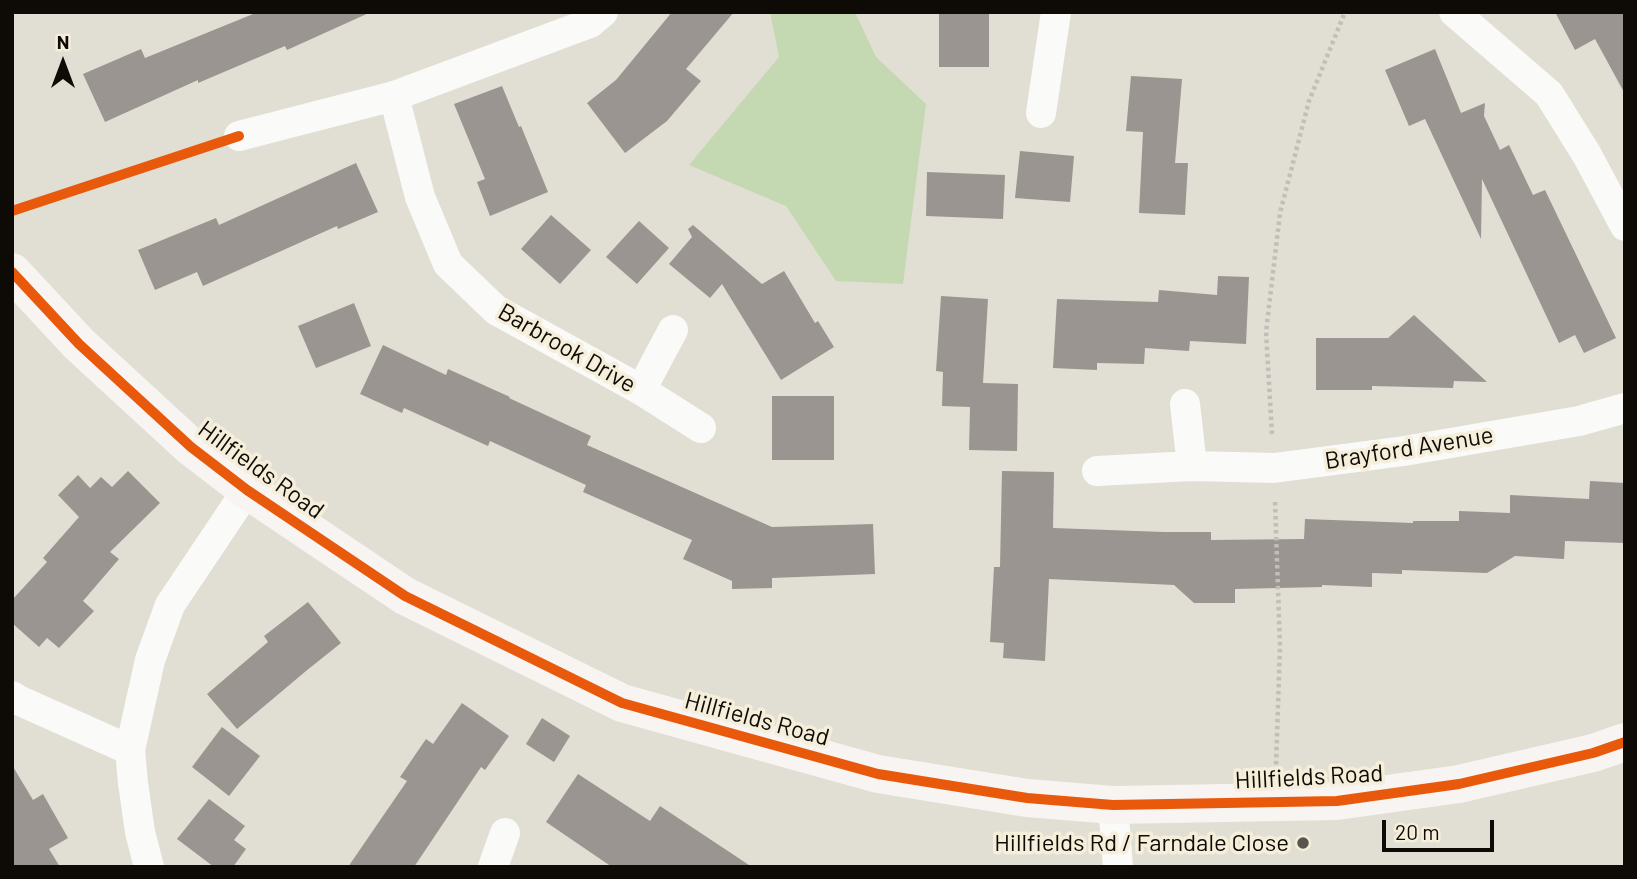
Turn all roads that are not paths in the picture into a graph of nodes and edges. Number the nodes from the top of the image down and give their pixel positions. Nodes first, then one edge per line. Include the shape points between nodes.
1 (603, 12) edge
2 (1056, 12) edge
3 (1454, 12) edge
4 (394, 96) junction
5 (1041, 113) dead end
6 (239, 136) dead end
7 (1625, 226) edge
8 (12, 272) edge
9 (673, 330) dead end
10 (641, 390) junction
11 (1185, 404) dead end
12 (1625, 408) edge
13 (701, 428) dead end
14 (1192, 466) junction
15 (1097, 471) dead end
16 (247, 490) junction
17 (12, 696) edge
18 (1625, 743) edge
19 (130, 750) junction
20 (1113, 805) junction
21 (505, 833) dead end
22 (149, 867) edge
23 (493, 867) edge
24 (1118, 867) edge

1 - 4 street via 590,23
2 - 5 street
3 - 7 street via 1549,94
4 - 6 street
4 - 10 street, Barbrook Drive via 420,197 448,264 496,310
8 - 16 street, Hillfields Road via 89,353 191,447
9 - 10 street
10 - 13 street, Barbrook Drive
11 - 14 street
12 - 14 street, Brayford Avenue via 1579,421 1417,449 1274,468
14 - 15 street, Brayford Avenue
16 - 19 street via 170,605 150,660
16 - 20 street, Hillfields Road via 405,596 622,704 878,774 1027,798
17 - 19 street
18 - 20 street, Hillfields Road via 1459,784 1337,801
19 - 22 street
20 - 24 street
21 - 23 street

